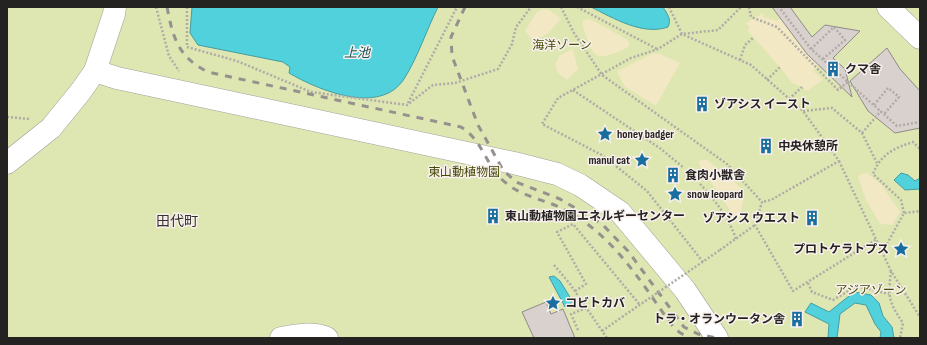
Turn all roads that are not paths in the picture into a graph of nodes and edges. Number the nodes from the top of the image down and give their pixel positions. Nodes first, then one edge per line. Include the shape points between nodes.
1 (115, 7) edge
2 (888, 7) edge
3 (920, 38) edge
4 (95, 71) junction
5 (7, 163) edge
6 (282, 338) edge
7 (327, 338) edge
8 (717, 338) edge

1 - 4 street
2 - 3 street
4 - 5 street via 51,128
4 - 8 street via 117,78 557,174 620,212 685,290
6 - 7 street via 298,335

